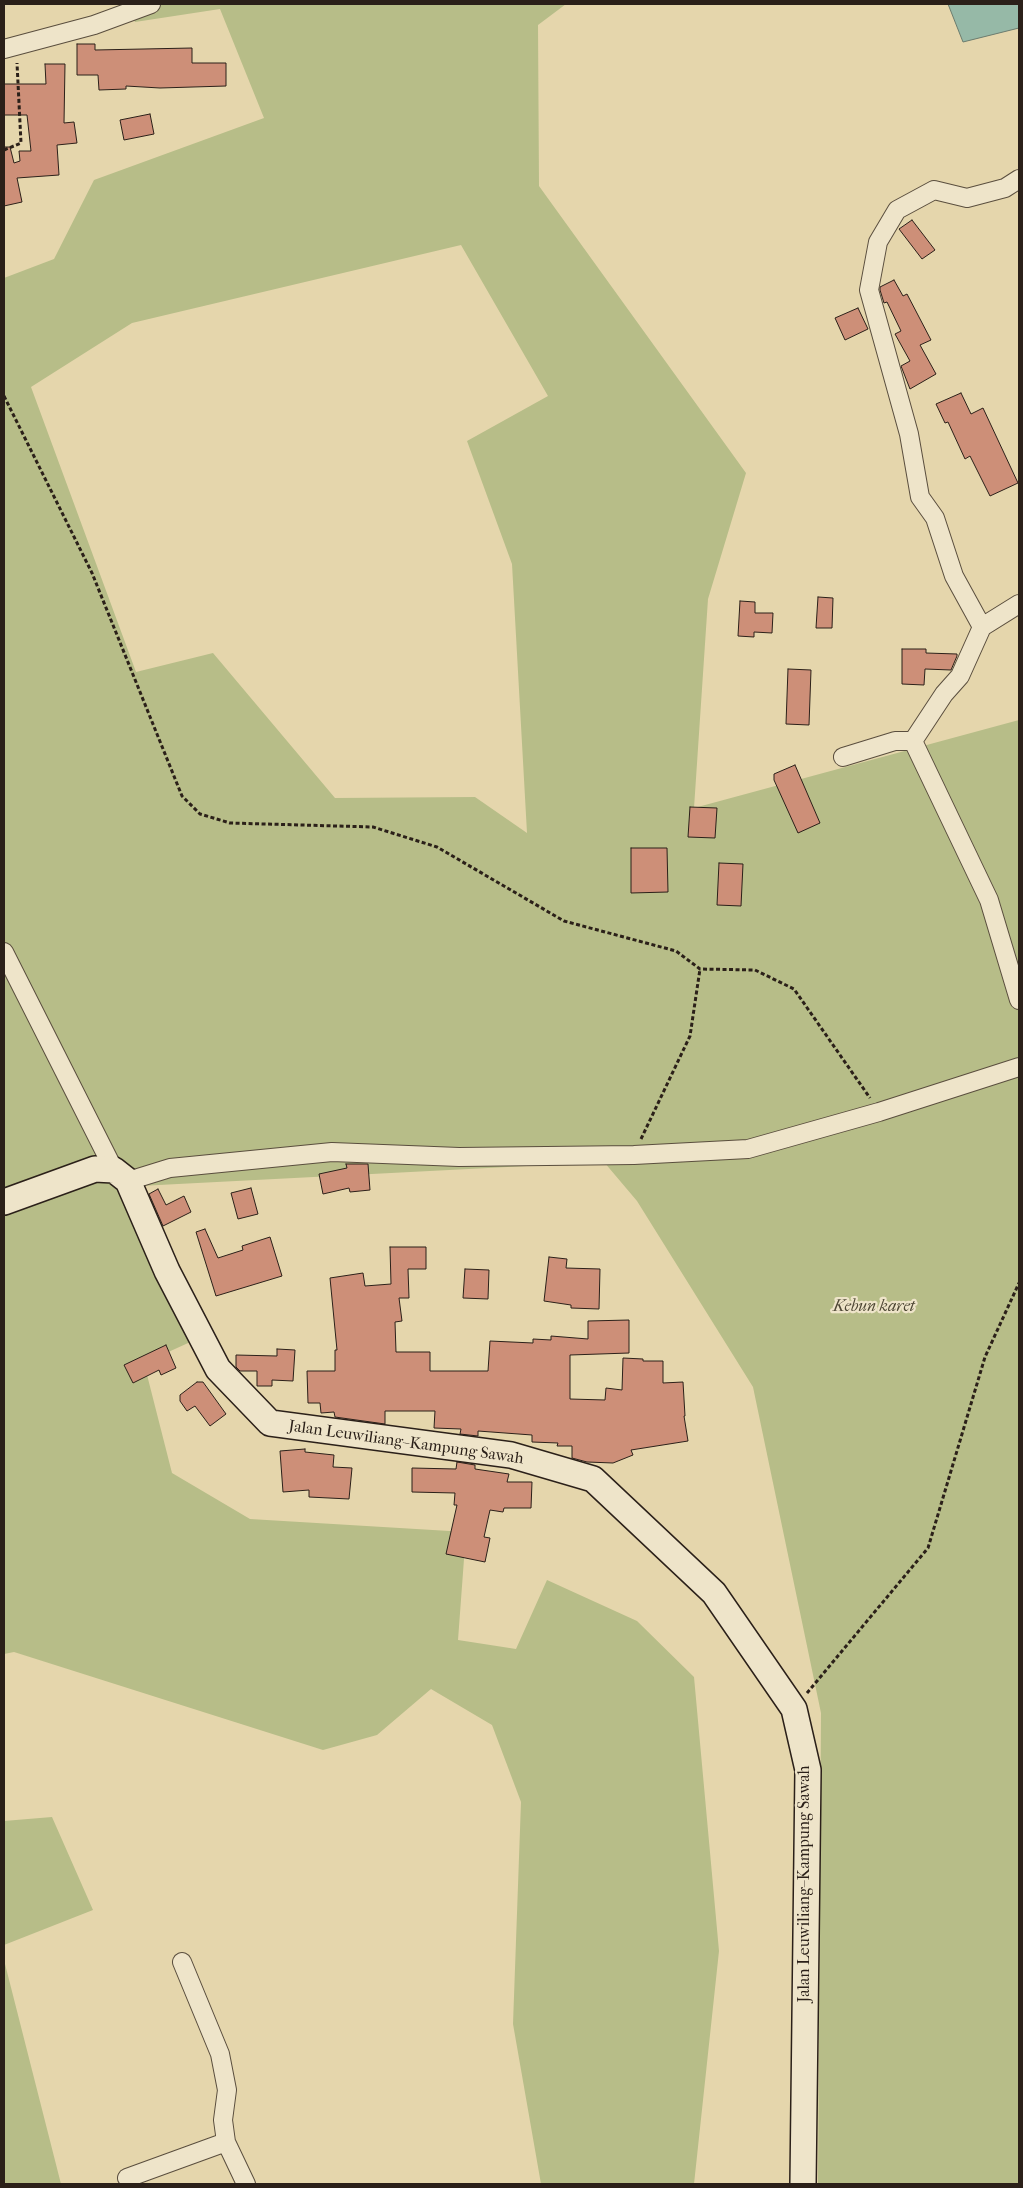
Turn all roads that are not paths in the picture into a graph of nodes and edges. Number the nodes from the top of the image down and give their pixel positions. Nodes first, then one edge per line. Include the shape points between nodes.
1 (151, 4) edge
2 (10, 47) edge
3 (1019, 179) edge
4 (1019, 604) edge
5 (982, 627) junction
6 (913, 741) junction
7 (843, 757) dead end
8 (4, 952) edge
9 (1019, 1000) edge
10 (1019, 1067) edge
11 (121, 1176) junction
12 (4, 1202) edge
13 (182, 1962) dead end
14 (226, 2142) junction
15 (127, 2178) dead end
16 (246, 2184) edge
17 (803, 2184) edge

1 - 2 street via 94,24
3 - 5 street via 1005,188 967,198 934,190 897,210 878,242 869,290 909,434 920,497 934,518 954,576
4 - 5 street
5 - 6 street via 960,676
6 - 7 street via 896,741
6 - 9 street via 989,900
8 - 11 street
10 - 11 street via 879,1112 748,1149 634,1155 459,1157 332,1152
11 - 12 main road via 95,1169
11 - 17 main road, Jalan Leuwiliang–Kampung Sawah via 218,1370 270,1423 511,1455 594,1479 714,1593 794,1709 808,1770
13 - 14 street via 220,2054 227,2090 223,2120
14 - 15 street
14 - 16 street

